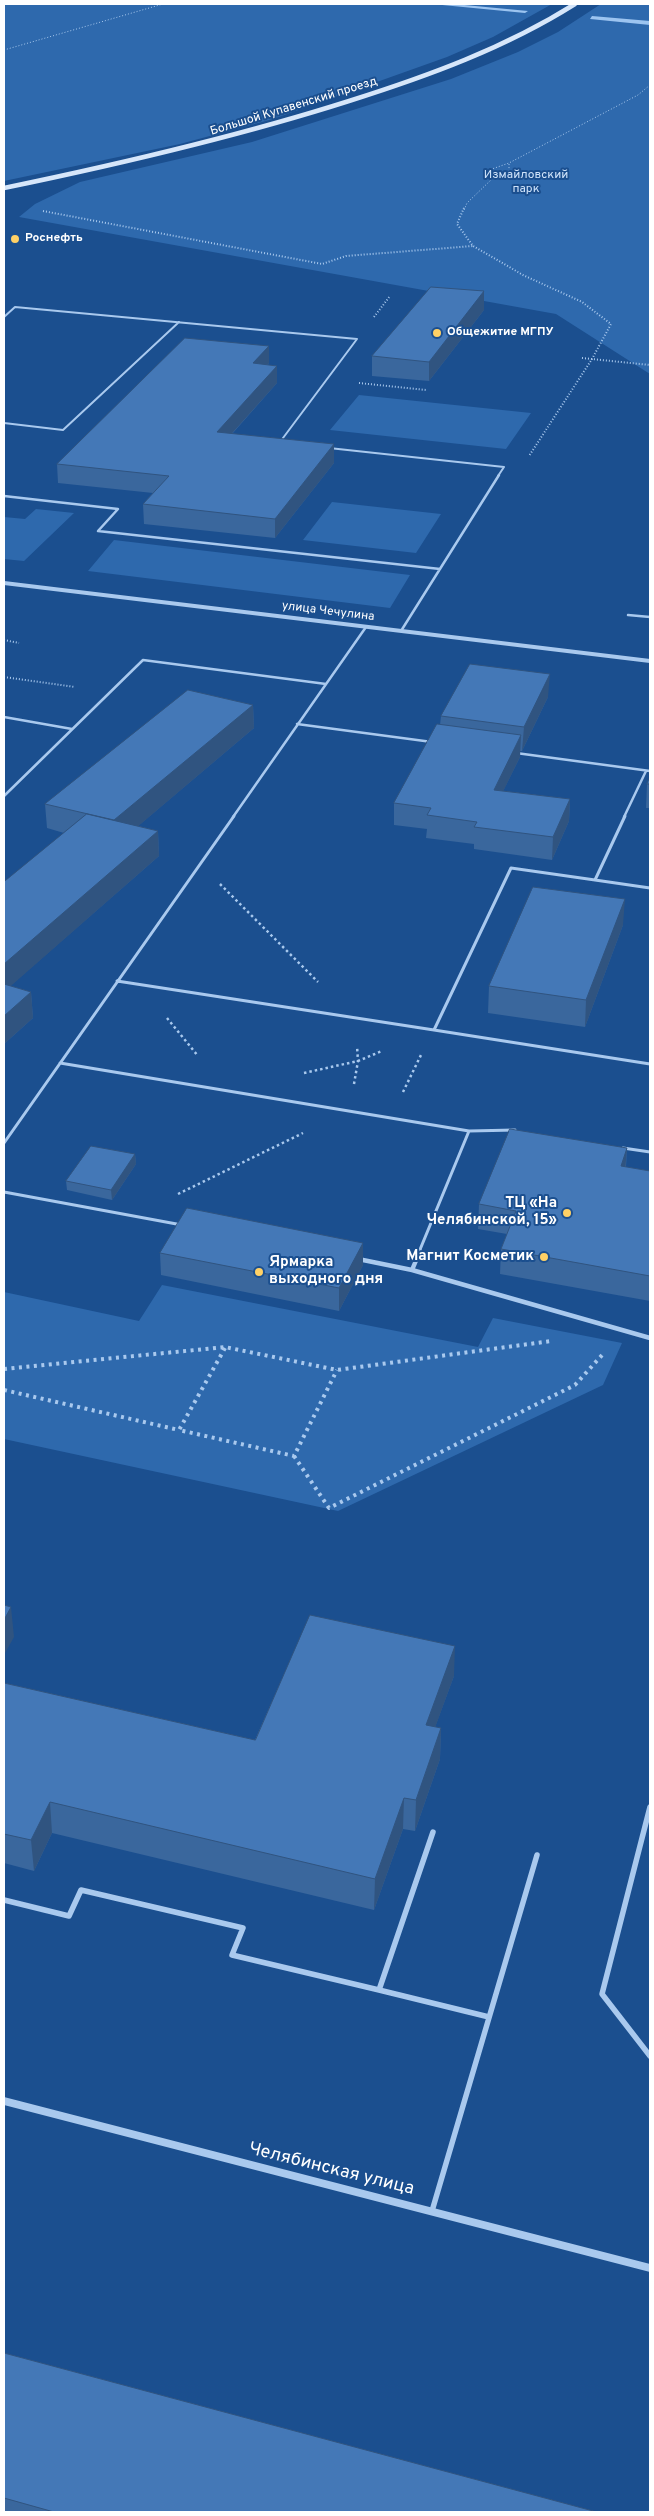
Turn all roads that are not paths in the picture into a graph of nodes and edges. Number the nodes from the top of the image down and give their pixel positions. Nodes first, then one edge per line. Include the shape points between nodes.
1 (575, 4) edge
2 (4, 188) edge
3 (4, 317) edge
4 (179, 322) junction
5 (4, 423) edge
6 (289, 443) edge
7 (328, 447) edge
8 (4, 496) edge
9 (440, 569) junction
10 (4, 583) edge
11 (628, 614) dead end
12 (650, 617) edge
13 (366, 627) junction
14 (401, 631) junction
15 (650, 661) edge
16 (326, 684) junction
17 (4, 717) edge
18 (298, 724) junction
19 (72, 729) junction
20 (433, 742) edge
21 (510, 753) edge
22 (648, 771) edge
23 (4, 796) edge
24 (595, 880) junction
25 (650, 888) edge
26 (117, 981) junction
27 (434, 1030) junction
28 (60, 1063) junction
29 (650, 1064) edge
30 (518, 1130) edge
31 (469, 1131) junction
32 (4, 1143) edge
33 (622, 1147) edge
34 (650, 1152) edge
35 (4, 1192) edge
36 (192, 1227) edge
37 (354, 1258) edge
38 (412, 1270) junction
39 (650, 1338) edge
40 (650, 1808) edge
41 (433, 1832) dead end
42 (537, 1855) dead end
43 (4, 1900) edge
44 (379, 1990) junction
45 (489, 2017) junction
46 (650, 2056) edge
47 (4, 2101) edge
48 (432, 2211) junction
49 (650, 2268) edge

1 - 2 main road, Большой Купавенский проезд via 519,37 470,58 298,118 207,144
3 - 4 lane via 15,308
4 - 5 lane via 63,430
4 - 6 lane via 357,339 279,442
7 - 9 lane via 504,467
8 - 9 lane via 118,509 98,530
9 - 14 lane
10 - 13 street, улица Чечулина
11 - 12 lane
13 - 14 street, улица Чечулина
13 - 16 lane
14 - 15 street, улица Чечулина
16 - 18 lane
16 - 19 lane via 143,660
17 - 19 lane
18 - 20 lane
18 - 26 lane
19 - 23 lane
21 - 22 lane
22 - 24 lane
24 - 25 lane
24 - 27 lane via 511,868
26 - 27 lane
26 - 28 lane
27 - 29 lane
28 - 31 lane
28 - 32 lane
30 - 31 lane
31 - 38 lane
33 - 34 lane
35 - 36 lane
37 - 38 lane
38 - 39 lane
40 - 46 lane via 602,1994
41 - 44 lane
42 - 45 lane
43 - 44 lane via 69,1916 81,1890 243,1928 232,1955
44 - 45 lane
45 - 48 lane
47 - 48 street, Челябинская улица
48 - 49 street, Челябинская улица

